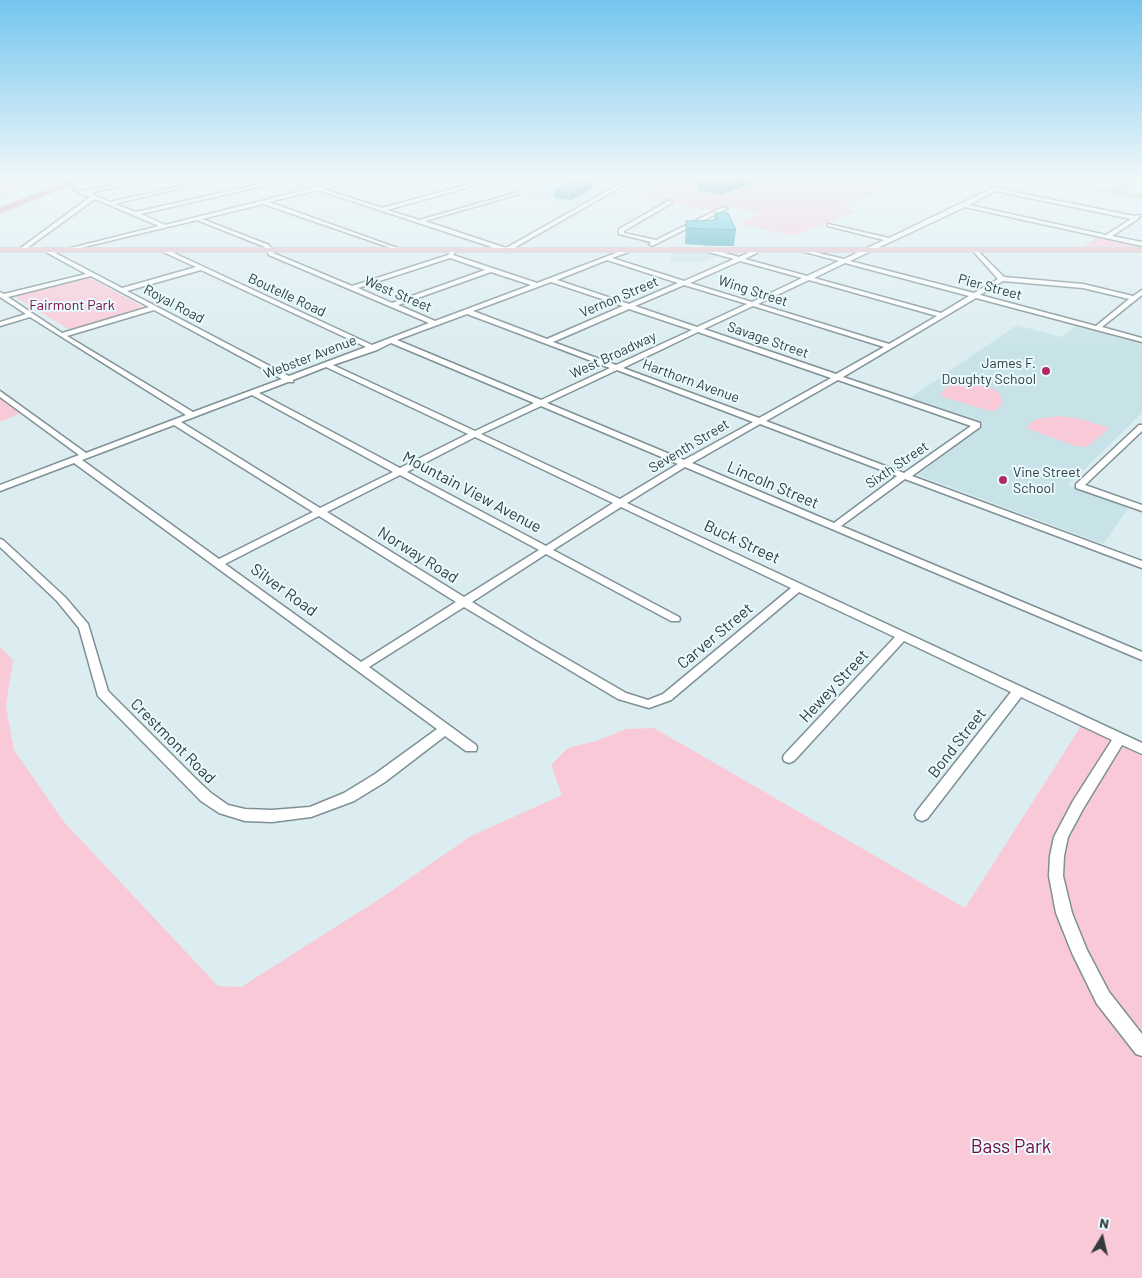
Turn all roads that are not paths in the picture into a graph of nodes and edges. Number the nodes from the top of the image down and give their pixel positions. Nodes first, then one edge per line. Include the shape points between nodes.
1 (41, 236) edge
2 (126, 236) edge
3 (240, 236) edge
4 (358, 236) edge
5 (458, 236) edge
6 (532, 236) edge
7 (629, 236) edge
8 (671, 236) edge
9 (872, 236) edge
10 (898, 236) edge
11 (1108, 236) edge
12 (889, 240) junction
13 (658, 242) junction
14 (1142, 244) edge
15 (486, 245) junction
16 (0, 250) edge
17 (21, 250) junction
18 (46, 250) junction
19 (69, 250) junction
20 (163, 250) junction
21 (269, 250) junction
22 (398, 250) junction
23 (470, 250) junction
24 (507, 250) junction
25 (629, 250) junction
26 (642, 250) junction
27 (707, 250) junction
28 (754, 250) junction
29 (803, 250) junction
30 (866, 250) junction
31 (975, 250) junction
32 (1142, 250) edge
33 (452, 253) junction
34 (608, 259) junction
35 (738, 259) junction
36 (844, 261) junction
37 (200, 268) junction
38 (490, 270) junction
39 (92, 274) junction
40 (807, 279) junction
41 (1002, 279) junction
42 (552, 280) junction
43 (683, 282) junction
44 (538, 286) junction
45 (352, 288) junction
46 (122, 290) junction
47 (1142, 292) edge
48 (2, 295) edge
49 (975, 295) junction
50 (1134, 298) junction
51 (753, 304) junction
52 (392, 305) junction
53 (628, 306) junction
54 (154, 308) junction
55 (468, 312) junction
56 (31, 315) junction
57 (941, 315) junction
58 (0, 324) edge
59 (437, 324) junction
60 (1097, 328) junction
61 (698, 330) junction
62 (61, 336) junction
63 (1142, 340) edge
64 (394, 341) junction
65 (546, 342) junction
66 (890, 347) junction
67 (374, 348) junction
68 (328, 365) junction
69 (616, 368) junction
70 (837, 376) junction
71 (290, 380) junction
72 (0, 394) edge
73 (253, 394) junction
74 (540, 403) junction
75 (194, 416) junction
76 (759, 421) junction
77 (176, 422) junction
78 (977, 425) joint
79 (1142, 427) edge
80 (475, 434) junction
81 (81, 458) junction
82 (684, 464) junction
83 (399, 472) junction
84 (905, 476) junction
85 (0, 488) edge
86 (621, 503) junction
87 (1142, 508) edge
88 (318, 512) junction
89 (834, 527) junction
90 (0, 542) edge
91 (544, 549) junction
92 (219, 563) junction
93 (1142, 565) edge
94 (798, 587) junction
95 (465, 602) junction
96 (675, 619) dead end
97 (902, 636) junction
98 (1142, 656) edge
99 (362, 667) junction
100 (1019, 691) junction
101 (649, 704) joint
102 (446, 730) junction
103 (1120, 738) junction
104 (471, 748) dead end
105 (1142, 749) edge
106 (789, 758) dead end
107 (922, 816) dead end
108 (1142, 1048) edge

1 - 17 street
2 - 19 street
3 - 21 street, West Street
4 - 22 street
5 - 15 street
6 - 24 street
7 - 13 street
8 - 13 street
9 - 12 street
10 - 12 street, West Broadway
11 - 14 street
12 - 30 street, West Broadway
13 - 26 street
15 - 23 street
15 - 24 street
16 - 17 main road
17 - 18 main road
18 - 19 main road
18 - 39 street, Royal Road
19 - 20 main road
20 - 21 main road
20 - 37 street, Boutelle Road
21 - 22 main road
21 - 45 street, West Street via 271,254
22 - 33 main road
23 - 24 main road
23 - 33 main road
24 - 25 main road
25 - 26 main road
25 - 34 street, Webster Avenue
26 - 27 main road
27 - 28 main road
27 - 35 street
28 - 29 main road
28 - 35 street, Vernon Street
29 - 30 main road
29 - 36 street, Pier Street
30 - 31 main road
30 - 36 street, West Broadway
31 - 32 main road
31 - 41 street
33 - 38 street
33 - 45 street
34 - 42 street, Webster Avenue
34 - 43 street, Wing Street
35 - 40 street
35 - 43 street, Vernon Street
36 - 40 street, West Broadway
36 - 49 street, Pier Street
37 - 46 street
37 - 67 street, Boutelle Road
38 - 44 street
38 - 52 street
39 - 46 street, Royal Road
39 - 48 street
40 - 51 street, West Broadway
40 - 57 street
41 - 49 street, Seventh Street
41 - 50 street via 1083,286
42 - 44 street, Webster Avenue
42 - 53 street, Savage Street
43 - 51 street, Wing Street
43 - 53 street, Vernon Street
44 - 55 street, Webster Avenue
45 - 52 street, West Street
46 - 54 street, Royal Road
47 - 50 street
48 - 56 street
49 - 57 street, Seventh Street
49 - 60 street, Pier Street
50 - 60 street
51 - 61 street, West Broadway
51 - 66 street, Wing Street
52 - 59 street, West Street
53 - 61 street, Savage Street
53 - 65 street, Vernon Street
54 - 62 street
54 - 71 street, Royal Road
55 - 59 street, Webster Avenue
55 - 65 street, Harthorn Avenue
56 - 58 street
56 - 62 street
57 - 66 street, Seventh Street
59 - 64 street, Webster Avenue
60 - 63 street, Pier Street
61 - 69 street, West Broadway
61 - 70 street, Savage Street
62 - 75 street
64 - 67 street, Webster Avenue
64 - 74 street, Lincoln Street
65 - 69 street, Harthorn Avenue
66 - 70 street, Seventh Street
67 - 68 street, Webster Avenue
68 - 71 street, Webster Avenue
68 - 80 street, Buck Street
69 - 74 street, West Broadway
69 - 76 street, Harthorn Avenue
70 - 76 street, Seventh Street
70 - 78 street, Savage Street
71 - 73 street, Webster Avenue
72 - 81 street, Silver Road
73 - 75 street, Webster Avenue
73 - 83 street, Mountain View Avenue
74 - 80 street, West Broadway
74 - 82 street, Lincoln Street
75 - 77 street, Webster Avenue
76 - 82 street, Seventh Street
76 - 84 street, Harthorn Avenue
77 - 81 street, Webster Avenue
77 - 88 street, Norway Road
78 - 84 street, Sixth Street
79 - 87 street via 1079,486
80 - 83 street, West Broadway
80 - 86 street, Buck Street
81 - 85 street, Webster Avenue
81 - 92 street, Silver Road
82 - 86 street, Seventh Street
82 - 89 street, Lincoln Street
83 - 88 street, West Broadway
83 - 91 street, Mountain View Avenue
84 - 89 street, Sixth Street
84 - 93 street, Harthorn Avenue
86 - 91 street, Seventh Street
86 - 94 street, Buck Street
88 - 92 street, West Broadway
88 - 95 street, Norway Road
89 - 98 street, Lincoln Street
90 - 102 street, Crestmont Road via 61,599 84,627 102,693 192,784 224,809 245,815 272,816 311,812 350,796 380,778
91 - 95 street, Seventh Street
91 - 96 street, Mountain View Avenue
92 - 99 street, Silver Road
94 - 97 street, Buck Street
94 - 101 street, Carver Street via 667,697
95 - 99 street, Seventh Street
95 - 101 street, Norway Road via 622,696
97 - 100 street, Buck Street
97 - 106 street, Hewey Street
99 - 102 street, Silver Road
100 - 103 street, Buck Street
100 - 107 street, Bond Street
102 - 104 street, Silver Road
103 - 105 street, Buck Street
103 - 108 street via 1061,837 1056,876 1064,913 1080,953 1103,998

